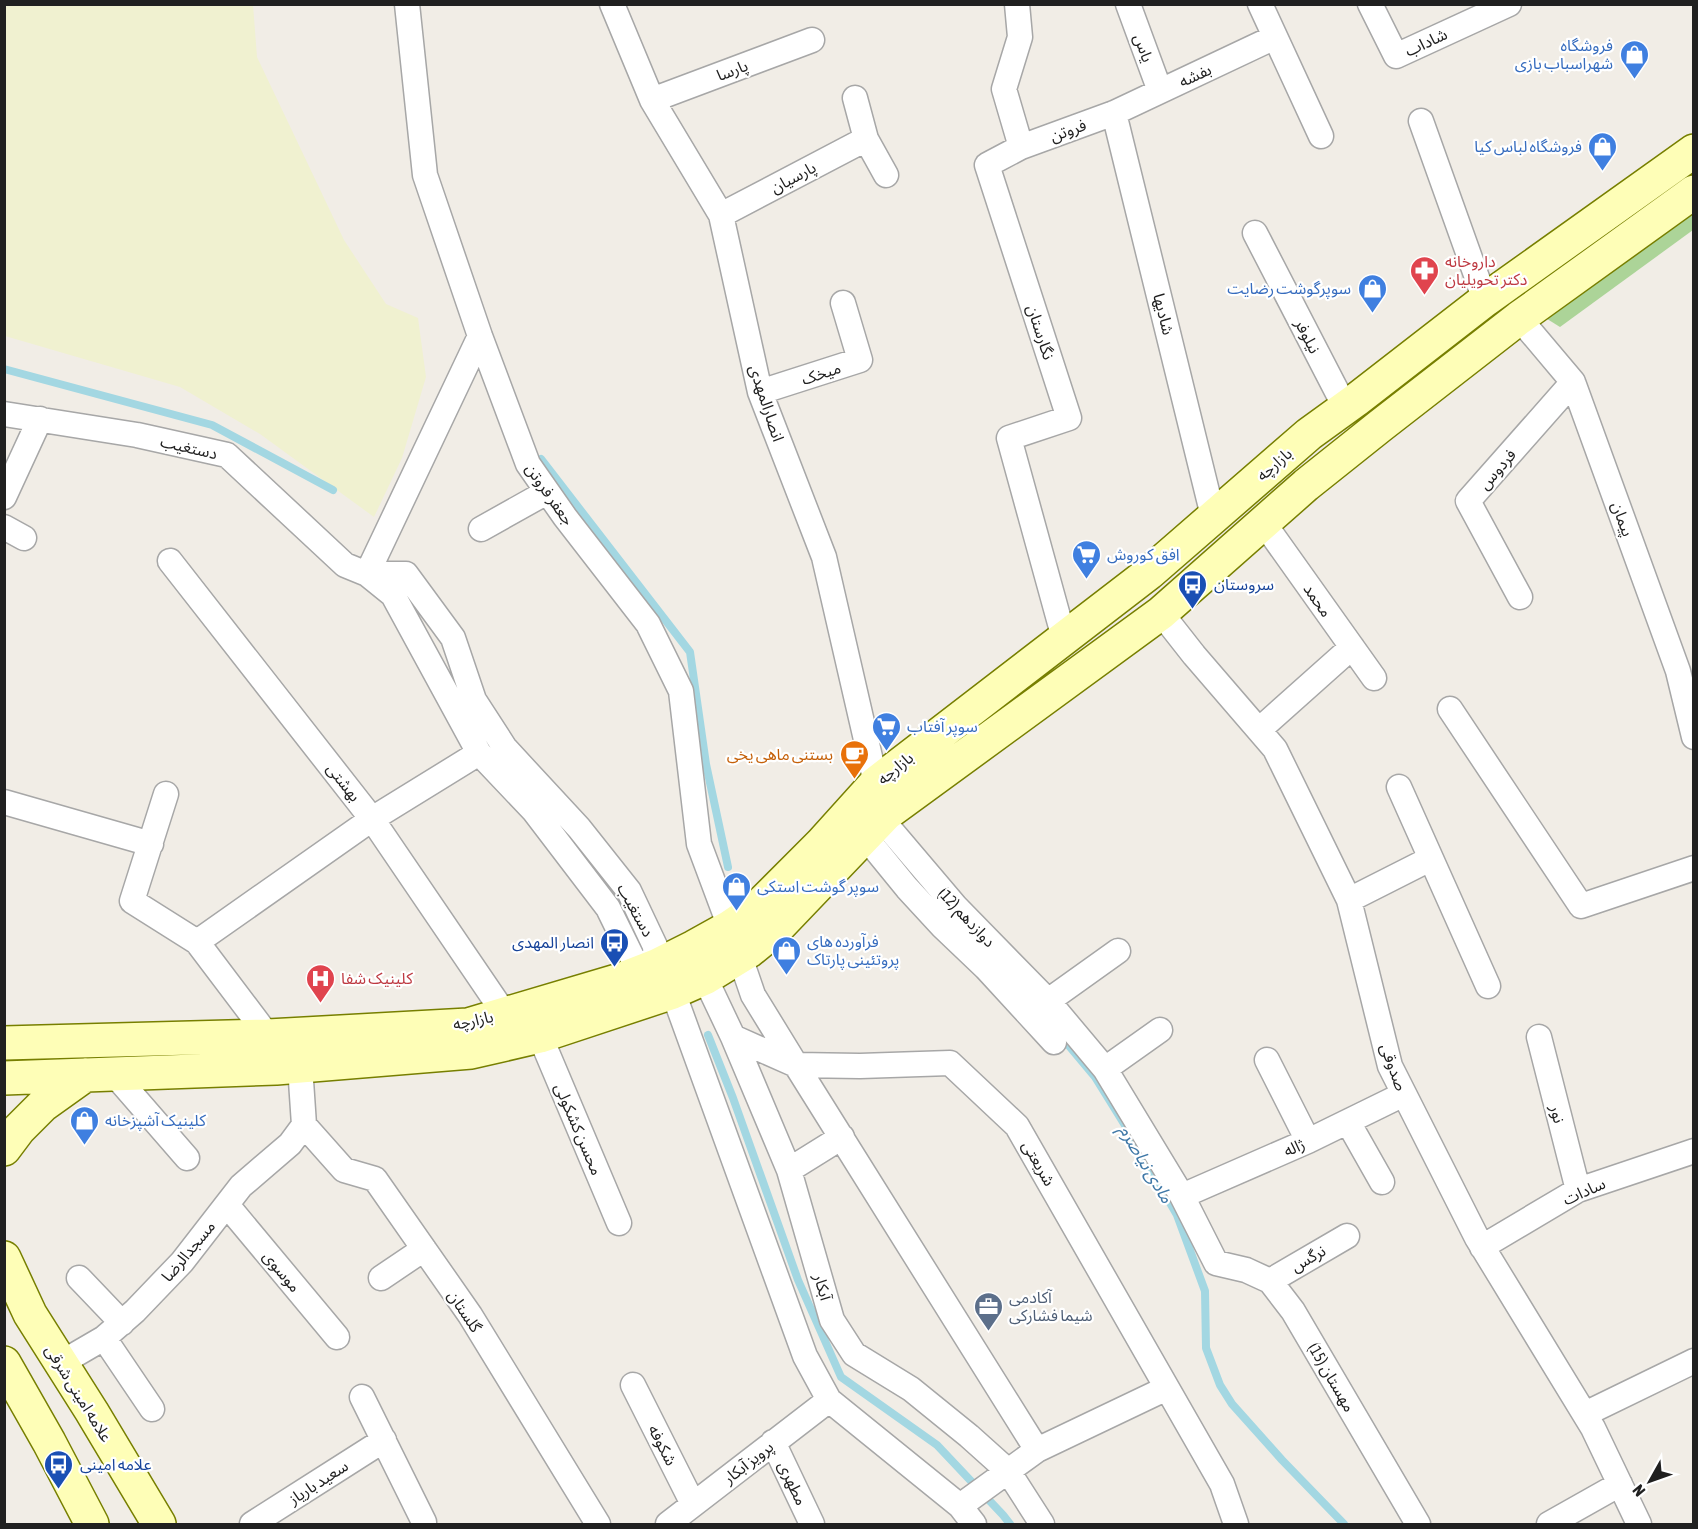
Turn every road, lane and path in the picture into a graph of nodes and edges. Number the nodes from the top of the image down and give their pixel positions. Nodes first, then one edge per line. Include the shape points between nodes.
1 (407, 4) edge
2 (612, 4) edge
3 (1017, 4) edge
4 (1128, 4) edge
5 (1260, 4) edge
6 (1370, 4) edge
7 (1509, 4) edge
8 (1275, 37) junction
9 (812, 40) dead end
10 (1160, 92) junction
11 (855, 98) dead end
12 (652, 100) junction
13 (1114, 113) junction
14 (1421, 121) dead end
15 (1321, 136) dead end
16 (866, 139) junction
17 (1021, 147) junction
18 (1694, 151) edge
19 (886, 175) dead end
20 (1694, 192) edge
21 (721, 215) junction
22 (1255, 233) dead end
23 (1485, 300) junction
24 (843, 303) dead end
25 (1519, 318) junction
26 (480, 336) junction
27 (1573, 382) junction
28 (760, 392) junction
29 (1350, 404) junction
30 (4, 414) edge
31 (40, 419) junction
32 (1380, 426) junction
33 (1309, 434) junction
34 (1332, 465) junction
35 (547, 492) junction
36 (4, 497) edge
37 (1214, 516) junction
38 (1263, 522) junction
39 (481, 529) dead end
40 (170, 561) dead end
41 (367, 574) junction
42 (1520, 597) dead end
43 (1161, 613) junction
44 (1064, 638) junction
45 (1352, 647) junction
46 (1686, 670) edge
47 (1374, 678) dead end
48 (1450, 709) dead end
49 (1259, 730) junction
50 (1694, 737) edge
51 (479, 753) junction
52 (876, 783) junction
53 (1399, 787) dead end
54 (166, 794) dead end
55 (4, 802) edge
56 (372, 819) junction
57 (873, 828) junction
58 (150, 844) junction
59 (1430, 859) junction
60 (1694, 868) edge
61 (1348, 900) junction
62 (197, 942) junction
63 (735, 942) junction
64 (1118, 951) dead end
65 (705, 978) junction
66 (664, 979) junction
67 (1488, 986) dead end
68 (1048, 1001) junction
69 (504, 1013) junction
70 (1160, 1030) dead end
71 (268, 1036) junction
72 (540, 1036) junction
73 (733, 1037) junction
74 (1539, 1038) dead end
75 (1054, 1042) dead end
76 (4, 1044) edge
77 (1267, 1060) dead end
78 (796, 1065) junction
79 (300, 1066) junction
80 (1104, 1069) junction
81 (99, 1075) junction
82 (4, 1078) edge
83 (1404, 1094) junction
84 (1348, 1122) junction
85 (304, 1125) junction
86 (842, 1137) junction
87 (1308, 1141) junction
88 (4, 1149) edge
89 (1694, 1151) edge
90 (187, 1158) dead end
91 (789, 1170) junction
92 (1382, 1182) dead end
93 (1578, 1190) junction
94 (1182, 1196) junction
95 (227, 1205) junction
96 (619, 1223) dead end
97 (1347, 1236) dead end
98 (1482, 1247) junction
99 (424, 1250) junction
100 (4, 1258) edge
101 (1216, 1263) joint
102 (79, 1278) dead end
103 (381, 1278) dead end
104 (1270, 1281) junction
105 (113, 1330) junction
106 (337, 1337) dead end
107 (1694, 1361) edge
108 (4, 1363) edge
109 (65, 1371) junction
110 (633, 1385) dead end
111 (1167, 1388) junction
112 (21, 1392) junction
113 (362, 1396) dead end
114 (829, 1400) junction
115 (152, 1409) dead end
116 (1585, 1414) junction
117 (384, 1440) junction
118 (773, 1442) junction
119 (1037, 1450) junction
120 (1008, 1471) junction
121 (1620, 1484) junction
122 (693, 1504) junction
123 (967, 1515) edge
124 (424, 1522) dead end
125 (92, 1524) edge
126 (159, 1524) edge
127 (252, 1524) edge
128 (598, 1524) edge
129 (668, 1524) edge
130 (812, 1524) edge
131 (1042, 1524) edge
132 (1236, 1524) edge
133 (1418, 1524) edge
134 (1549, 1524) edge
135 (1639, 1524) edge

1 - 26 street, جعفر فروتن via 425,175
2 - 12 street, انصارالمهدی
3 - 17 street via 1020,37 1004,89
4 - 10 street, یاس
5 - 8 street
6 - 7 street, شاداب via 1396,56
8 - 10 street, بفشه
8 - 15 street
9 - 12 street, پارسا
10 - 13 street, بفشه
11 - 16 street
12 - 21 street, انصارالمهدی
13 - 17 street, فروتن
13 - 37 street, شادیها
14 - 23 street
16 - 19 street
16 - 21 street, پارسیان
17 - 44 street, نگارستان via 987,165 1069,418 1010,438
18 - 23 main road, بازارچه
20 - 25 main road, بازارچه
21 - 28 street, انصارالمهدی
22 - 29 street, نیلوفر
23 - 29 main road, بازارچه
24 - 28 street, میخک via 860,360
25 - 27 street, پیمان
25 - 32 main road, بازارچه
26 - 35 street, جعفر فروتن via 528,464
26 - 41 street
27 - 42 street, فردوس via 1468,501
27 - 46 street, پیمان
28 - 52 street, انصارالمهدی via 824,557
29 - 32 main road via 1350,412 1361,424
29 - 33 main road, بازارچه
30 - 31 street, دستغیب
31 - 36 street
31 - 41 street, دستغیب via 227,455 345,565
32 - 34 main road, بازارچه
33 - 34 main road via 1322,433 1333,440
33 - 37 main road, بازارچه
34 - 38 main road, بازارچه
35 - 39 street
35 - 63 street, جعفر فروتن via 648,624 681,691 699,844
37 - 44 main road, بازارچه via 1149,573
38 - 43 main road, بازارچه
38 - 45 street, محمد
40 - 56 street, بهشتی
41 - 51 street, دستغیب via 393,595
41 - 66 street, دستغیب via 406,574 453,638 474,700 505,748 579,828 629,891 656,946
43 - 49 street, صدوقی
43 - 57 main road, بازارچه via 886,814
44 - 52 main road, بازارچه
45 - 47 street, محمد
45 - 49 street
46 - 50 street, پیمان
48 - 60 street via 1581,906
49 - 61 street, صدوقی via 1275,749
51 - 56 street
51 - 66 street, دستغیب via 534,811 608,908 633,961
52 - 63 main road, بازارچه via 755,910
53 - 59 street
54 - 58 street
55 - 58 street
56 - 62 street
56 - 69 street, بهشتی
57 - 63 main road, بازارچه via 776,929
57 - 68 street, دوازدهم (12) via 883,822 956,907
57 - 75 street, دوازدهم (12) via 867,839 907,888
58 - 62 street via 132,901
59 - 61 street
59 - 67 street
61 - 83 street, صدوقی via 1390,1066
62 - 71 street
63 - 65 main road, بازارچه
63 - 66 main road, بازارچه
63 - 78 street via 753,995
64 - 68 street
65 - 66 main road, بازارچه
65 - 73 street, آبکار
66 - 69 main road, بازارچه via 620,980
66 - 72 main road, بازارچه
66 - 114 street via 805,1356
68 - 80 street, دوازدهم (12)
69 - 71 main road, بازارچه via 468,1025
70 - 80 street
71 - 76 main road, بازارچه
72 - 79 main road, بازارچه via 471,1052
72 - 96 street, محسن کشکولی
73 - 78 street
73 - 91 street, آبکار
74 - 93 street, نور
77 - 87 street
78 - 86 street
78 - 111 street, شریعتی via 950,1063 1017,1126
79 - 81 main road, بازارچه
79 - 85 street
80 - 94 street, دوازدهم (12)
81 - 82 main road, بازارچه
81 - 88 main road via 43,1105
81 - 90 street
83 - 84 street, ژاله
83 - 98 street, صدوقی
84 - 87 street, ژاله
84 - 92 street
85 - 95 street, مسجدالرضا via 290,1144 241,1186
85 - 99 street, گلستان via 344,1170 375,1179
86 - 91 street
86 - 119 street
87 - 94 street, ژاله
89 - 93 street, سادات
91 - 120 street, آبکار via 832,1320 854,1354 911,1389
93 - 98 street, سادات
94 - 101 street, دوازدهم (12)
95 - 105 street, مسجدالرضا via 182,1262
95 - 106 street, موسوی
97 - 104 street, نرگس
98 - 116 street, صدوقی
99 - 103 street
99 - 128 street, گلستان via 470,1315
100 - 109 main road, علامه امینی شرقی via 30,1314
101 - 104 street, مهستان (15)
102 - 105 street
104 - 133 street, مهستان (15) via 1293,1311
105 - 109 street, مسجدالرضا
105 - 115 street
107 - 116 street
108 - 112 main road
109 - 112 main road via 47,1363 33,1366 22,1377
109 - 126 main road, علامه امینی شرقی
110 - 122 street, شکوفه
111 - 119 street
111 - 132 street, شریعتی via 1222,1484
112 - 125 main road
113 - 117 street
114 - 118 street, پرویز آبکار
114 - 123 street
116 - 121 street, صدوقی
117 - 124 street
117 - 127 street, سعید باریاز
118 - 122 street, پرویز آبکار
118 - 130 street, مطهری
119 - 120 street
120 - 123 street
120 - 131 street, آبکار
121 - 134 street
121 - 135 street, صدوقی
122 - 129 street, پرویز آبکار

